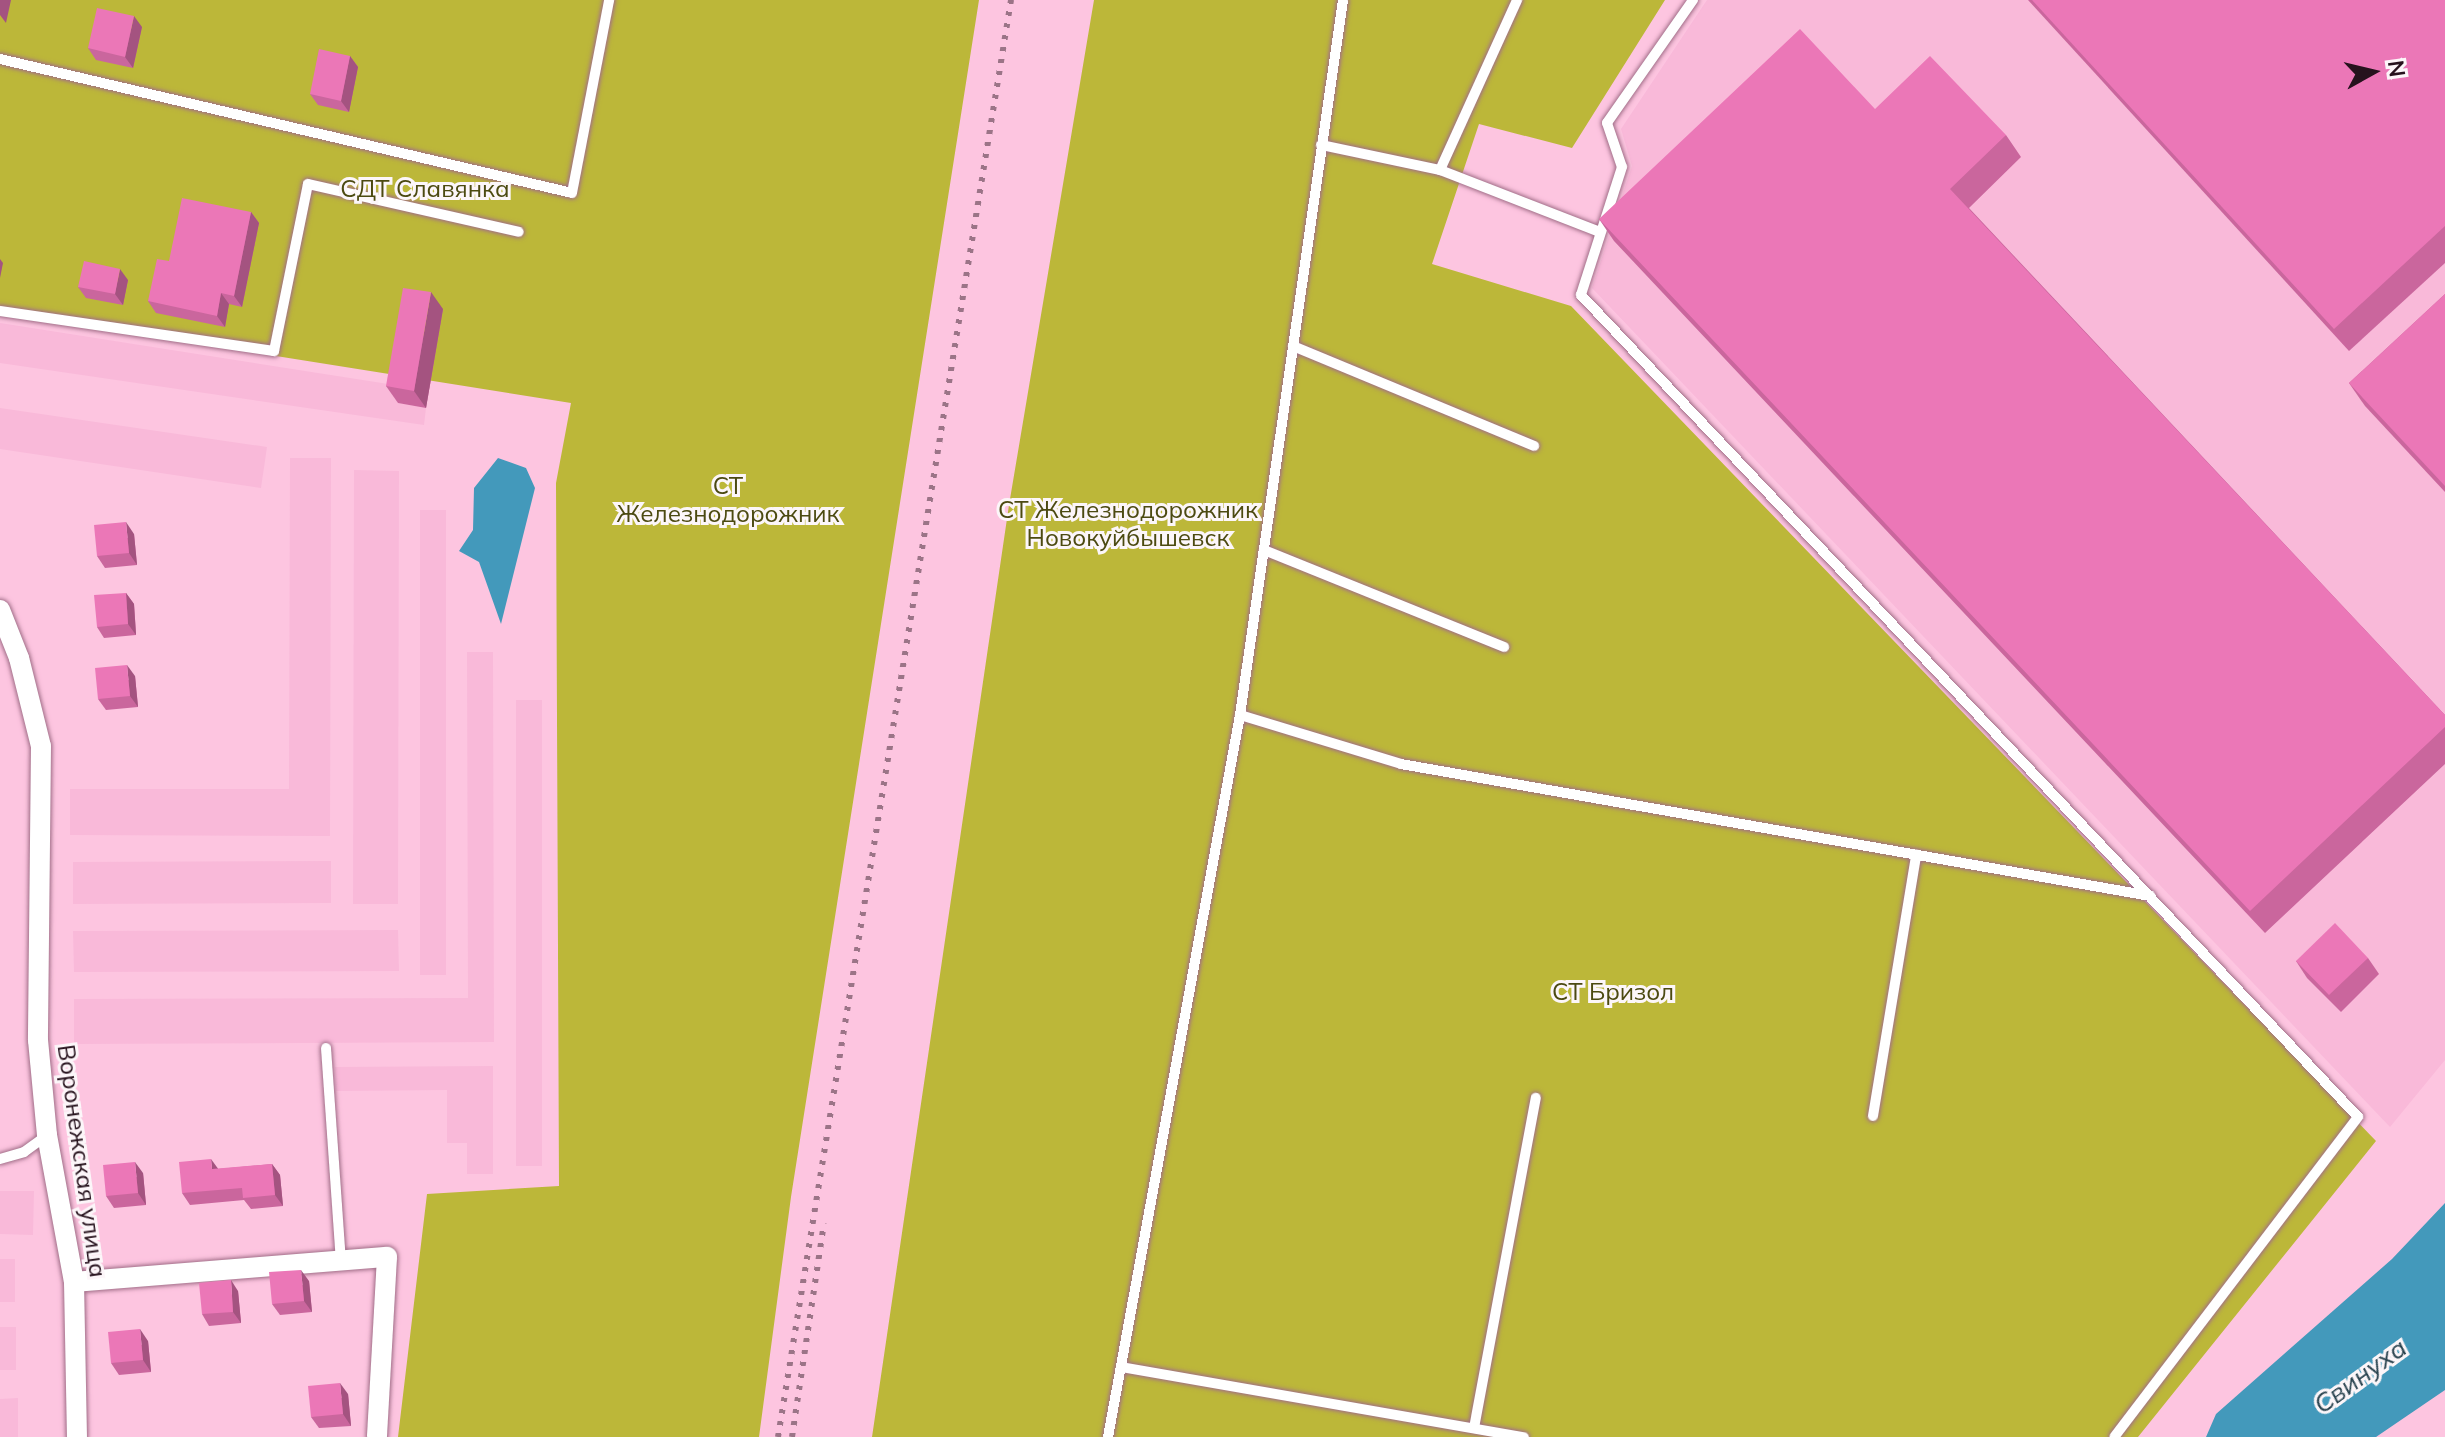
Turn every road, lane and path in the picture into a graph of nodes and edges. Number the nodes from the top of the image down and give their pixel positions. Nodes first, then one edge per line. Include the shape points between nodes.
1 (609, 0) edge
2 (1343, 0) edge
3 (1517, 0) edge
4 (1693, 0) edge
5 (0, 59) edge
6 (1321, 145) junction
7 (1440, 170) junction
8 (519, 232) dead end
9 (1600, 232) junction
10 (0, 311) edge
11 (1293, 346) junction
12 (1534, 446) dead end
13 (1264, 550) junction
14 (0, 610) edge
15 (1504, 647) dead end
16 (1240, 715) junction
17 (1916, 855) junction
18 (2150, 896) junction
19 (326, 1048) dead end
20 (1536, 1098) dead end
21 (1873, 1116) dead end
22 (47, 1135) junction
23 (0, 1159) edge
24 (341, 1260) junction
25 (74, 1282) junction
26 (1121, 1367) junction
27 (1474, 1428) junction
28 (77, 1437) edge
29 (377, 1437) edge
30 (1108, 1437) edge
31 (1524, 1437) edge
32 (2114, 1437) edge

1 - 5 lane via 572,193
2 - 6 lane
3 - 7 lane
4 - 9 lane via 1607,123 1622,167
6 - 7 lane
6 - 11 lane
7 - 9 lane
8 - 10 lane via 308,184 274,351
9 - 18 lane via 1581,295
11 - 12 lane
11 - 13 lane
13 - 15 lane
13 - 16 lane
14 - 22 street, Воронежская улица via 19,658 41,746 38,1040
16 - 17 lane via 1401,764
16 - 26 lane
17 - 18 lane
17 - 21 lane
18 - 32 lane via 2358,1117
19 - 24 lane
20 - 27 lane
22 - 23 lane via 24,1152
22 - 25 street, Воронежская улица
24 - 25 street
24 - 29 street via 387,1257
25 - 28 street, Воронежская улица
26 - 27 lane
26 - 30 lane
27 - 31 lane

